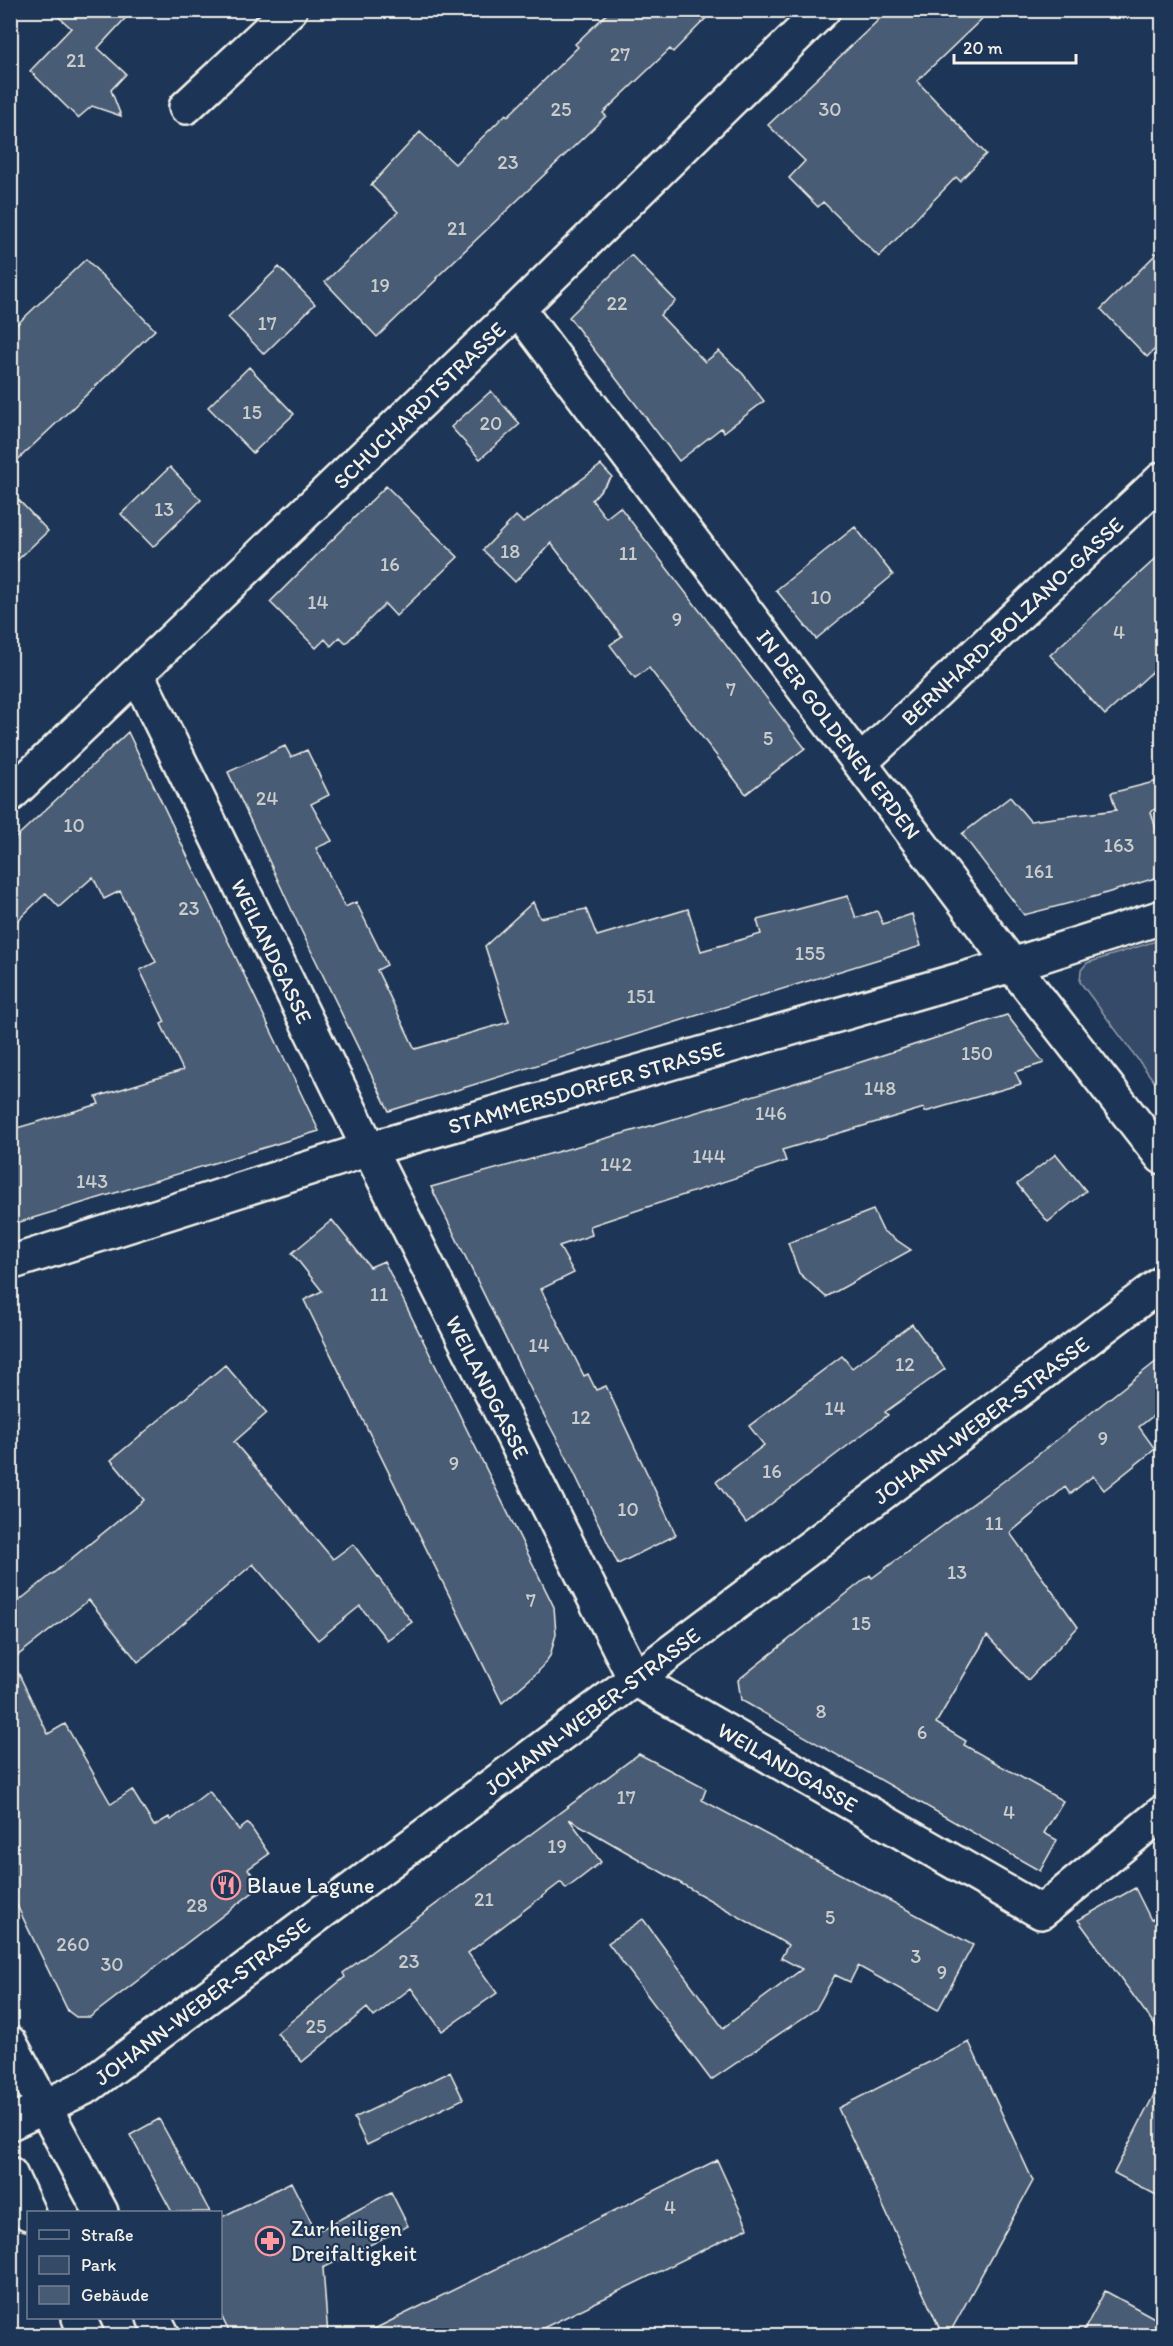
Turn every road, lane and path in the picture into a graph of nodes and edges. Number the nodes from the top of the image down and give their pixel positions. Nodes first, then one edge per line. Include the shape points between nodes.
1 (290, 10) edge
2 (823, 10) edge
3 (186, 107) dead end
4 (518, 309) junction
5 (1162, 479) edge
6 (137, 674) junction
7 (861, 762) junction
8 (10, 795) edge
9 (1162, 917) edge
10 (1012, 965) junction
11 (369, 1149) junction
12 (1162, 1157) edge
13 (10, 1263) edge
14 (1162, 1283) edge
15 (636, 1679) junction
16 (1162, 1814) edge
17 (10, 2043) edge
18 (44, 2106) junction
19 (10, 2122) edge
20 (10, 2174) edge
21 (27, 2211) edge
22 (100, 2211) edge
23 (78, 2319) edge
24 (154, 2319) edge
25 (87, 2336) edge
26 (163, 2336) edge

1 - 3 street
2 - 4 street, SCHUCHARDTSTRASSE
4 - 6 street, SCHUCHARDTSTRASSE
4 - 7 street, IN DER GOLDENEN ERDEN
5 - 7 street, BERNHARD-BOLZANO-GASSE
6 - 8 street, SCHUCHARDTSTRASSE
6 - 11 street, WEILANDGASSE
7 - 10 street, IN DER GOLDENEN ERDEN
9 - 10 street, STAMMERSDORFER STRASSE
10 - 11 street, STAMMERSDORFER STRASSE
10 - 12 street, IN DER GOLDENEN ERDEN
11 - 13 street, STAMMERSDORFER STRASSE
11 - 15 street, WEILANDGASSE
14 - 15 street, JOHANN-WEBER-STRASSE
15 - 16 street, WEILANDGASSE via 1041,1911
15 - 18 street, JOHANN-WEBER-STRASSE via 88,2086
17 - 18 street
18 - 19 street, JOHANN-WEBER-STRASSE
18 - 22 street
20 - 21 street
23 - 25 street
24 - 26 street

